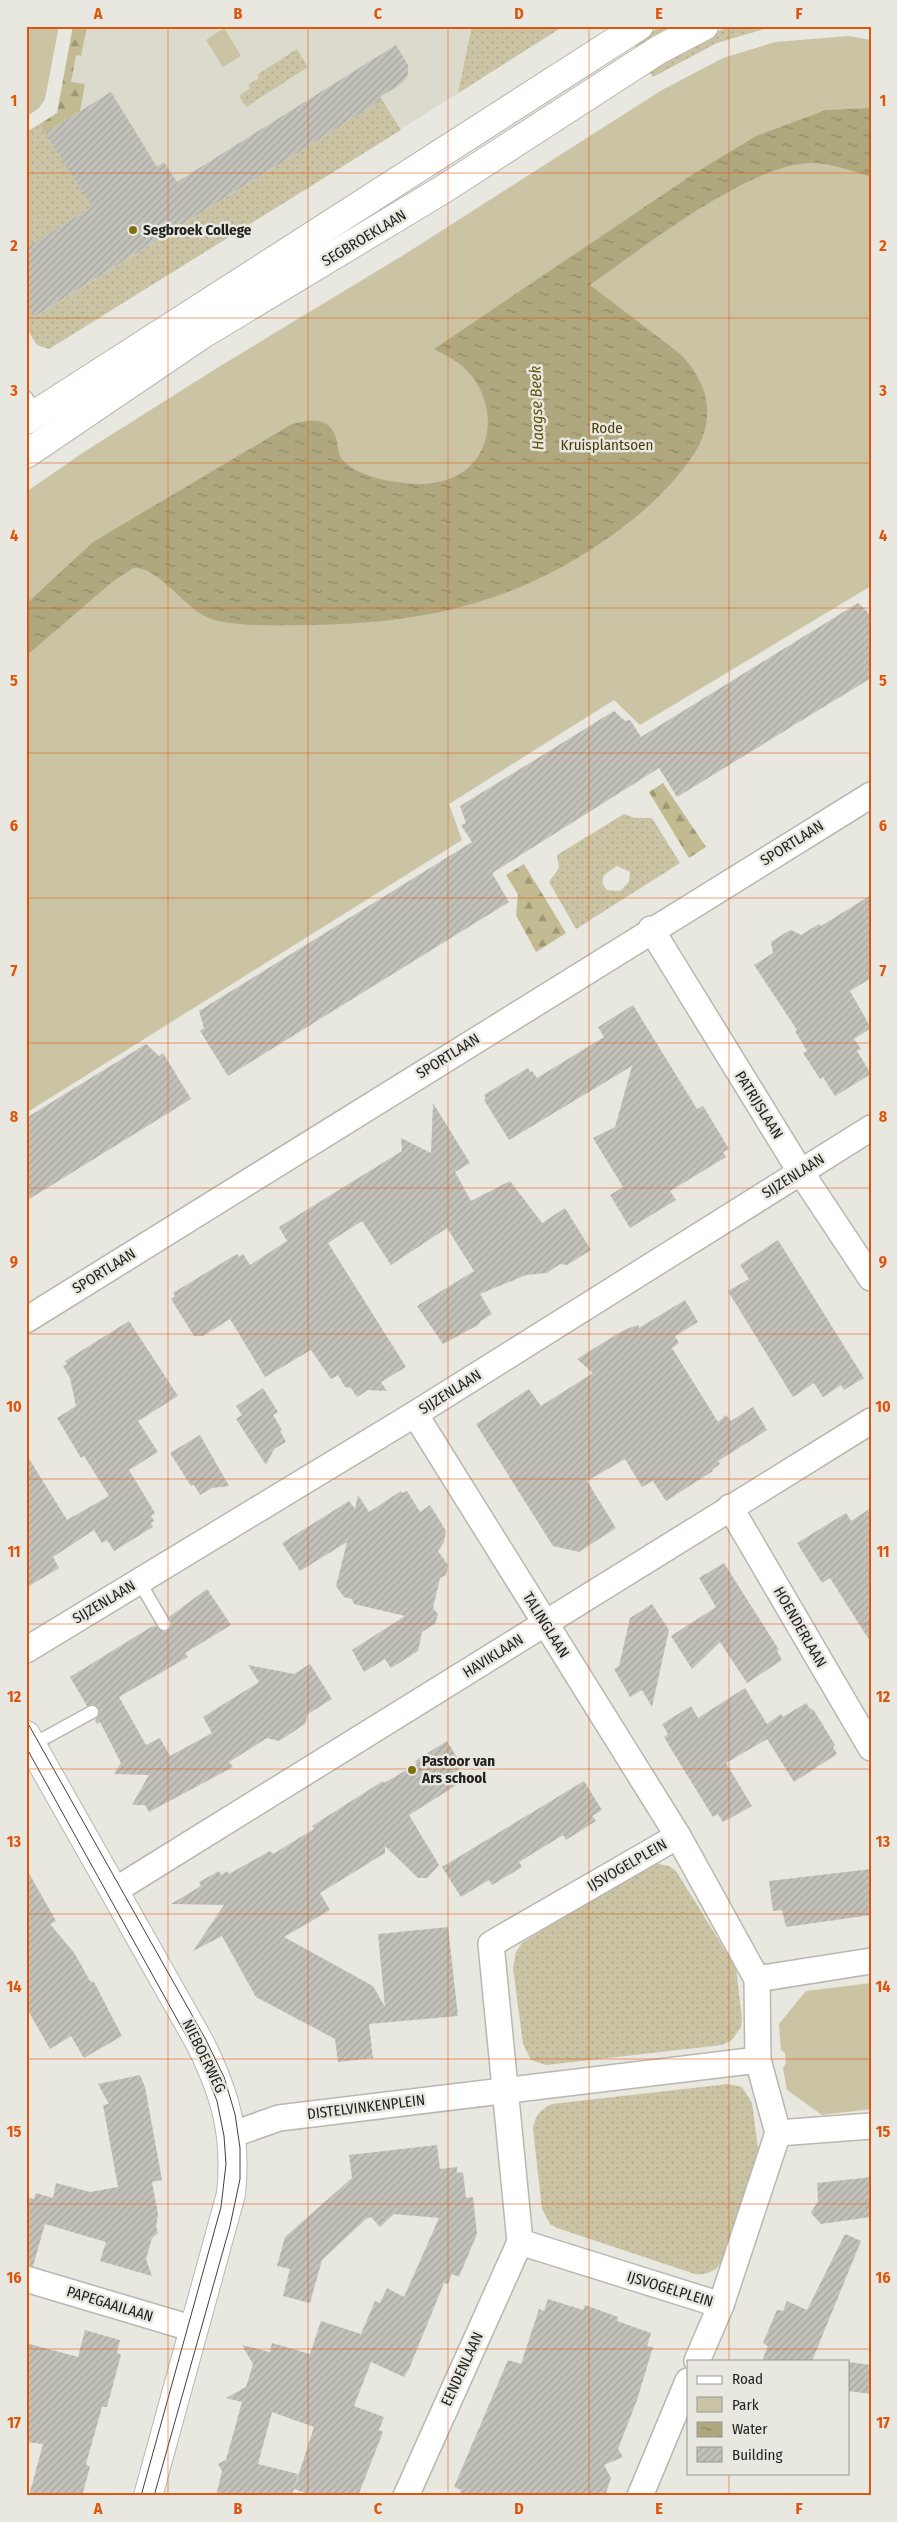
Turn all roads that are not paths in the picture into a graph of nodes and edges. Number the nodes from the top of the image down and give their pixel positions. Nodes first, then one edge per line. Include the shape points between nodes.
1 (639, 26) edge
2 (704, 26) edge
3 (29, 410) edge
4 (26, 454) edge
5 (871, 794) edge
6 (651, 929) junction
7 (871, 1128) edge
8 (800, 1171) junction
9 (871, 1278) edge
10 (26, 1320) edge
11 (415, 1414) junction
12 (871, 1421) edge
13 (730, 1507) junction
14 (139, 1581) junction
15 (164, 1624) dead end
16 (546, 1624) junction
17 (26, 1650) edge
18 (92, 1712) dead end
19 (29, 1740) edge
20 (871, 1748) edge
21 (678, 1836) junction
22 (114, 1891) junction
23 (871, 1961) edge
24 (757, 1979) junction
25 (758, 2060) junction
26 (503, 2089) junction
27 (871, 2126) edge
28 (778, 2133) junction
29 (232, 2135) junction
30 (520, 2242) junction
31 (26, 2279) edge
32 (721, 2305) junction
33 (194, 2329) junction
34 (697, 2360) edge
35 (687, 2383) edge
36 (148, 2496) edge
37 (406, 2496) edge
38 (640, 2496) edge

1 - 3 main road, SEGBROEKLAAN
2 - 4 main road, SEGBROEKLAAN via 660,49 442,190 203,334
5 - 6 street, SPORTLAAN
6 - 8 street, PATRIJSLAAN
6 - 10 street, SPORTLAAN
7 - 8 street, SIJZENLAAN
8 - 9 street, PATRIJSLAAN
8 - 11 street, SIJZENLAAN
11 - 14 street, SIJZENLAAN
11 - 16 street, TALINGLAAN
12 - 13 street, HAVIKLAAN
13 - 16 street, HAVIKLAAN
13 - 20 street, HOENDERLAAN
14 - 15 lane
14 - 17 street, SIJZENLAAN
16 - 21 street, TALINGLAAN
16 - 22 street, HAVIKLAAN
18 - 19 lane
19 - 22 main road, NIEBOERWEG
21 - 24 street, IJSVOGELPLEIN
21 - 26 street, IJSVOGELPLEIN via 491,1944
22 - 29 main road, NIEBOERWEG via 210,2063 224,2099
23 - 24 street
24 - 25 street, IJSVOGELPLEIN
25 - 26 street
25 - 28 street, IJSVOGELPLEIN
26 - 29 street, DISTELVINKENPLEIN via 279,2118
26 - 30 street, IJSVOGELPLEIN
27 - 28 street
28 - 32 street, IJSVOGELPLEIN
29 - 33 main road, NIEBOERWEG via 231,2194
30 - 32 street, IJSVOGELPLEIN
30 - 37 street, EENDENLAAN
31 - 33 street, PAPEGAAILAAN
32 - 34 street
33 - 36 main road, NIEBOERWEG
35 - 38 street

